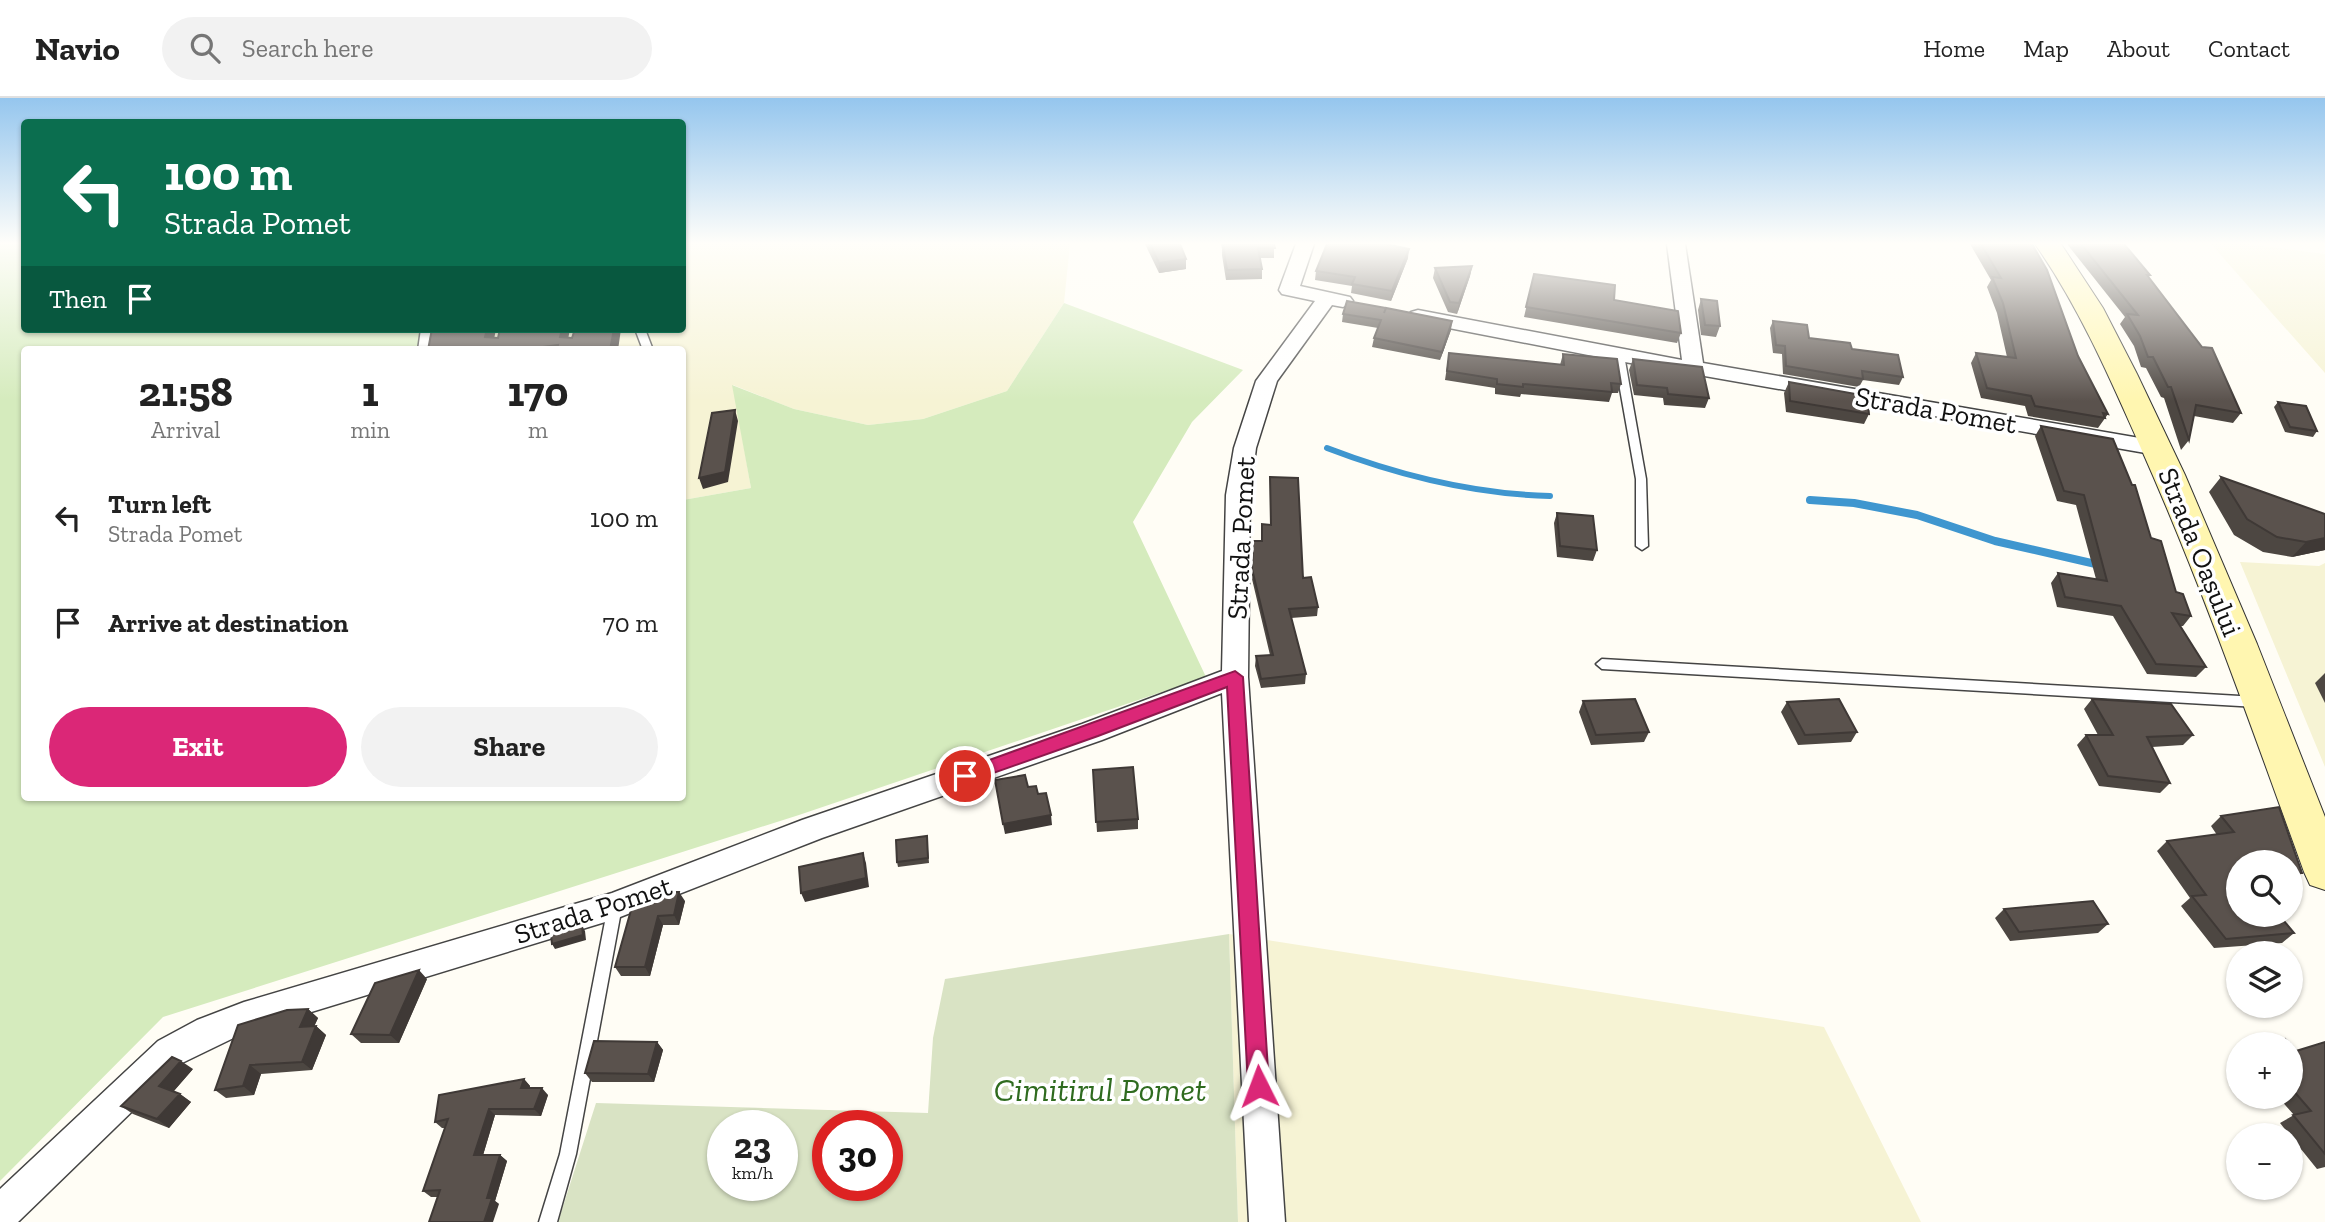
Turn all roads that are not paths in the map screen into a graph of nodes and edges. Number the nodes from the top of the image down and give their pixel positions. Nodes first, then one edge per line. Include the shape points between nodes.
1 (1320, 296) edge
2 (1683, 296) edge
3 (2083, 296) edge
4 (1328, 298) junction
5 (1367, 306) edge
6 (1394, 311) edge
7 (1619, 355) junction
8 (1693, 368) junction
9 (2157, 448) junction
10 (1642, 546) dead end
11 (1602, 664) dead end
12 (1235, 677) junction
13 (2260, 703) junction
14 (2325, 872) edge
15 (615, 906) junction
16 (0, 1214) edge
17 (548, 1222) edge
18 (1267, 1222) edge

1 - 4 street
2 - 8 street
3 - 9 main road, Strada Oașului via 2111,346
4 - 5 street
4 - 12 street, Strada Pomet via 1267,381 1245,448 1238,495
6 - 7 street, Strada Pomet
7 - 8 street, Strada Pomet
7 - 10 lane via 1641,480
8 - 9 street, Strada Pomet
9 - 13 main road, Strada Oașului
11 - 13 lane
12 - 15 street, Strada Pomet via 812,829
12 - 18 street, Strada Pomet
13 - 14 main road, Strada Oașului
15 - 16 street, Strada Pomet via 209,1031 170,1052
15 - 17 lane via 568,1154

